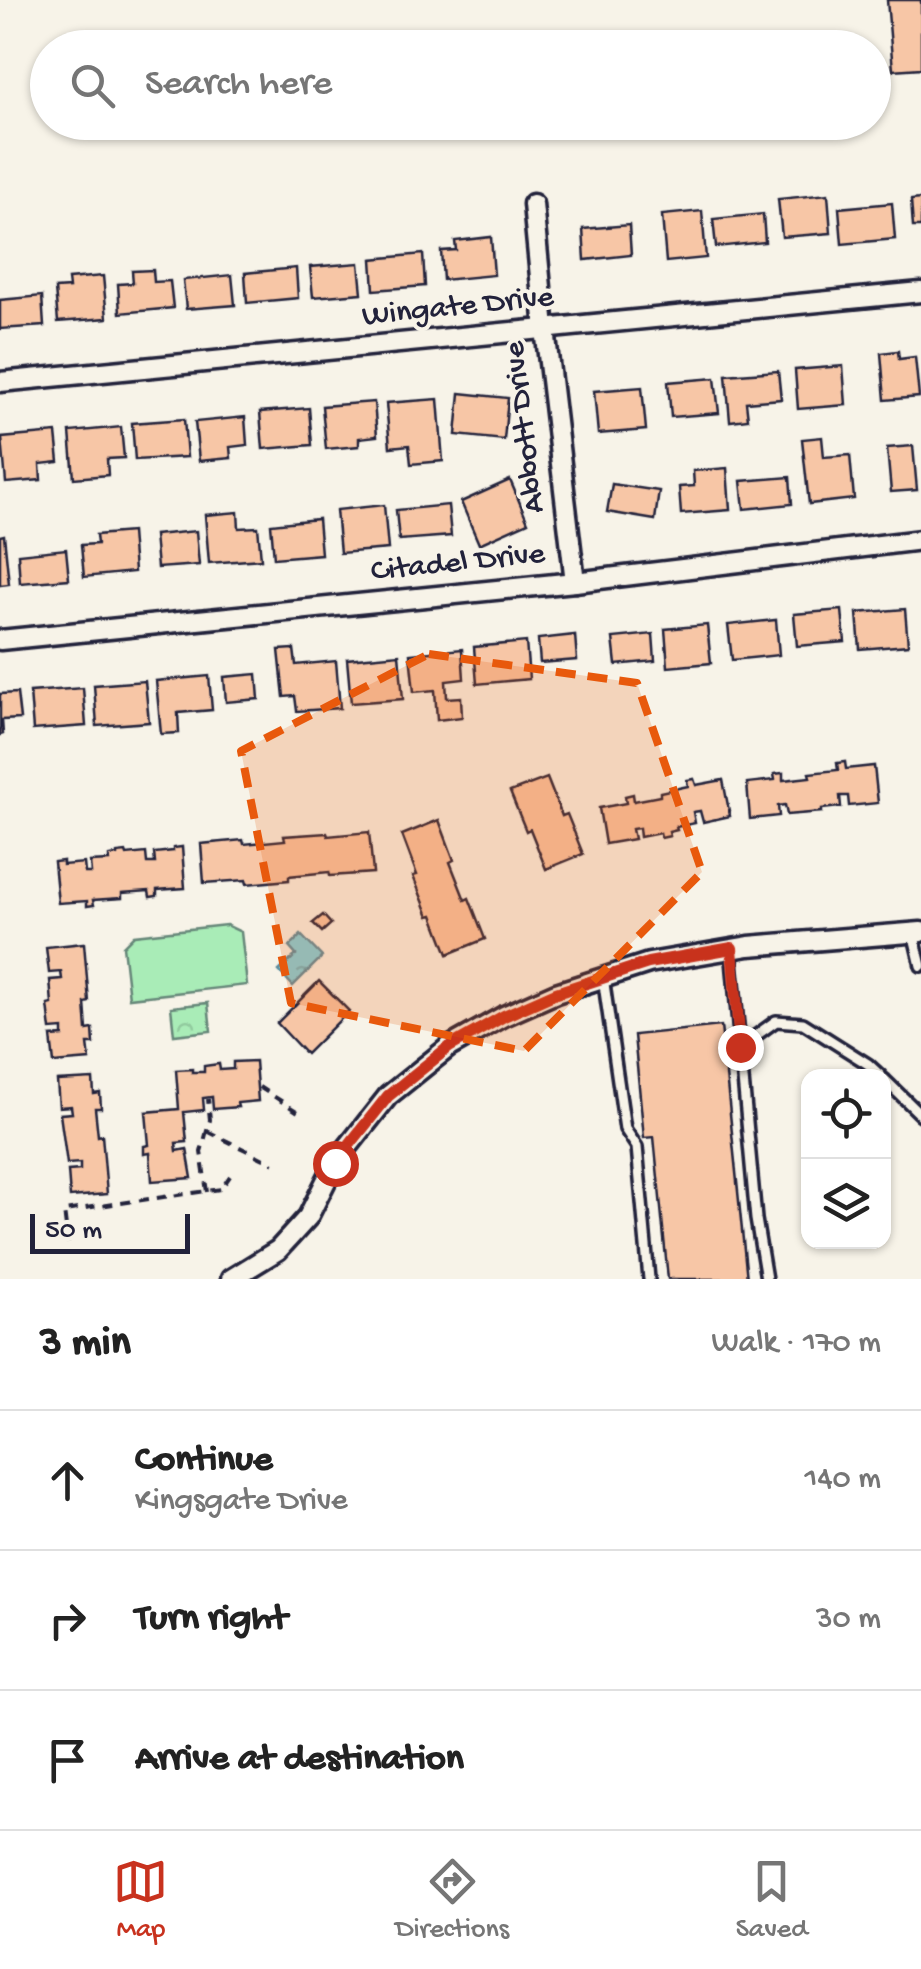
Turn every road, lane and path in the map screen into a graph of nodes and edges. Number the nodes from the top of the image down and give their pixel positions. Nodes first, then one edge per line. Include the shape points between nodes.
1 (533, 204) dead end
2 (921, 292) edge
3 (545, 330) junction
4 (0, 382) edge
5 (921, 540) edge
6 (575, 582) junction
7 (0, 640) edge
8 (917, 932) edge
9 (732, 948) junction
10 (921, 966) edge
11 (602, 977) junction
12 (740, 1047) junction
13 (873, 1069) edge
14 (259, 1087) dead end
15 (891, 1087) edge
16 (208, 1100) dead end
17 (303, 1115) dead end
18 (921, 1115) edge
19 (207, 1131) junction
20 (274, 1164) dead end
21 (230, 1176) dead end
22 (207, 1192) junction
23 (68, 1243) dead end
24 (231, 1279) edge
25 (649, 1279) edge
26 (766, 1279) edge

1 - 3 street, Abbott Drive
2 - 3 street, Wingate Drive
3 - 4 street, Wingate Drive
3 - 6 street, Abbott Drive
5 - 6 street, Citadel Drive
6 - 7 street, Citadel Drive
8 - 9 street
8 - 10 lane
9 - 11 street
9 - 12 lane
11 - 24 street via 504,1016 449,1047 388,1096 335,1163 308,1217 278,1250
11 - 25 lane via 626,1129 637,1147
12 - 13 lane via 776,1021 803,1023
12 - 26 lane
14 - 17 path
15 - 18 lane
16 - 19 path
19 - 20 path
19 - 22 path via 201,1152
21 - 22 path via 221,1189
22 - 23 path via 64,1211

